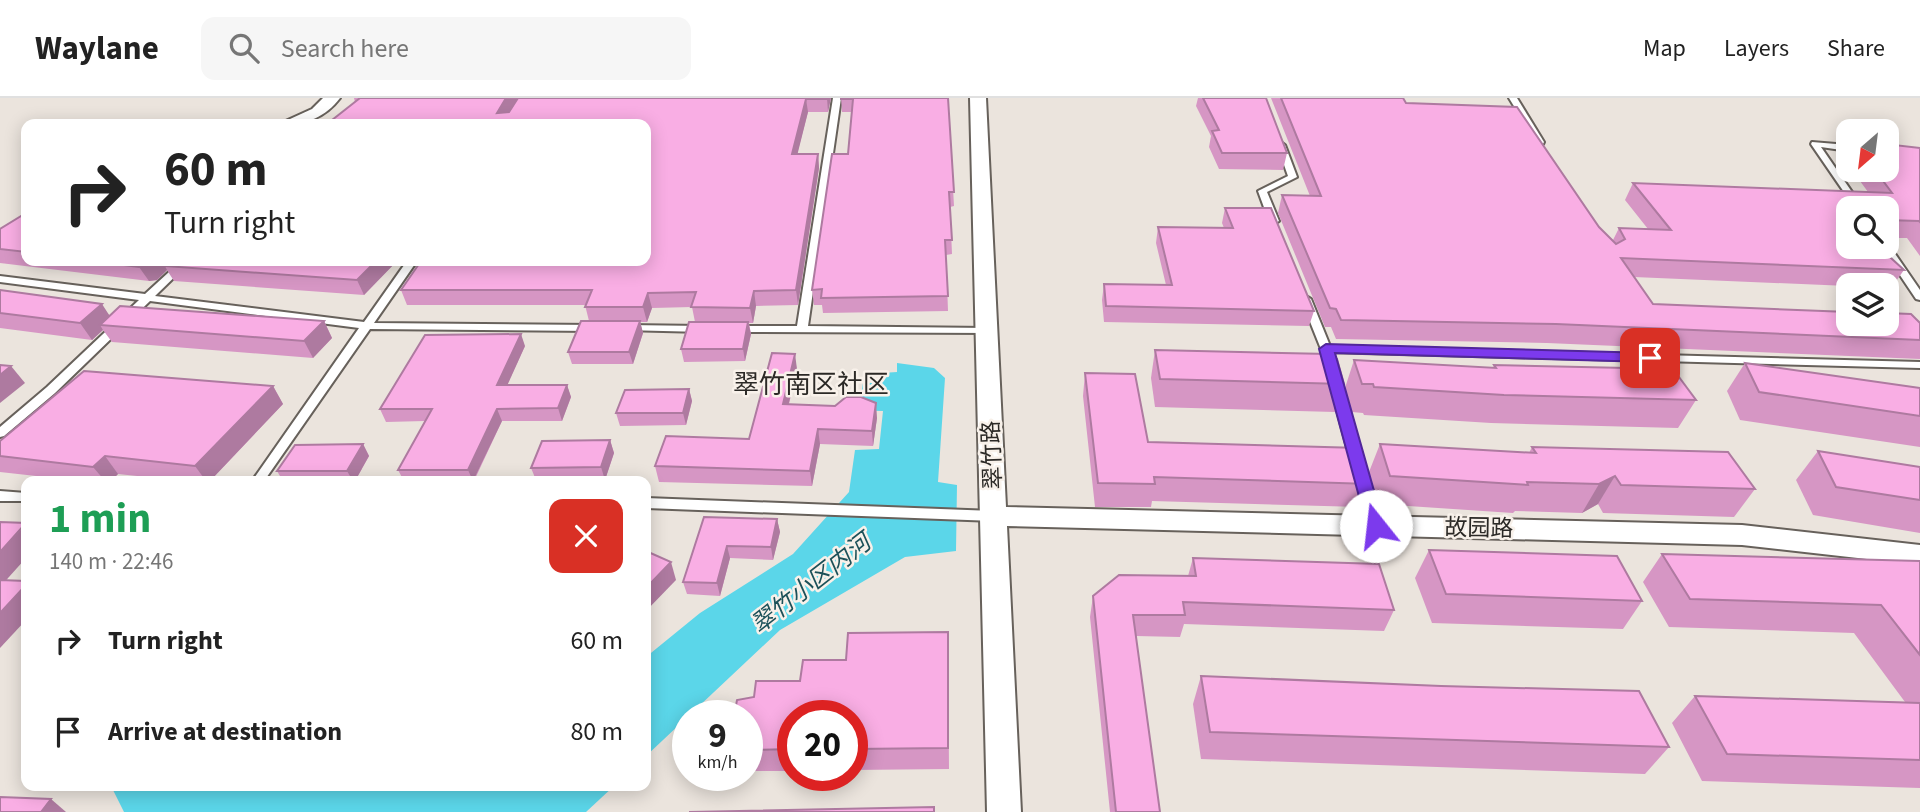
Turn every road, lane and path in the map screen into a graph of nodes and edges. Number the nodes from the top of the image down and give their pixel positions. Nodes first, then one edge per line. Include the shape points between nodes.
1 (332, 98) edge
2 (837, 98) edge
3 (978, 98) edge
4 (1513, 98) edge
5 (299, 119) edge
6 (1276, 132) edge
7 (1836, 147) edge
8 (1547, 155) edge
9 (1836, 175) edge
10 (1277, 227) edge
11 (1894, 259) edge
12 (181, 266) edge
13 (409, 266) edge
14 (0, 279) edge
15 (1302, 288) edge
16 (1920, 297) edge
17 (146, 299) junction
18 (367, 326) junction
19 (802, 330) junction
20 (987, 331) junction
21 (1330, 361) junction
22 (1920, 365) edge
23 (0, 433) edge
24 (262, 476) edge
25 (0, 496) edge
26 (21, 497) edge
27 (651, 503) edge
28 (994, 516) junction
29 (1376, 526) junction
30 (1920, 555) edge
31 (1004, 812) edge

1 - 5 street via 318,112
2 - 19 lane
3 - 20 street, 翠竹路
4 - 8 lane
6 - 10 lane via 1293,177 1262,191
7 - 9 lane via 1815,144
11 - 16 lane
12 - 17 lane
13 - 18 lane
14 - 17 lane
15 - 21 lane
17 - 18 lane
17 - 23 lane
18 - 19 lane
18 - 24 lane
19 - 20 lane
20 - 28 street, 翠竹路
21 - 22 lane
21 - 29 lane
25 - 26 lane
27 - 28 lane
28 - 29 street, 故园路
28 - 31 street, 翠竹路
29 - 30 street, 故园路 via 1742,535

